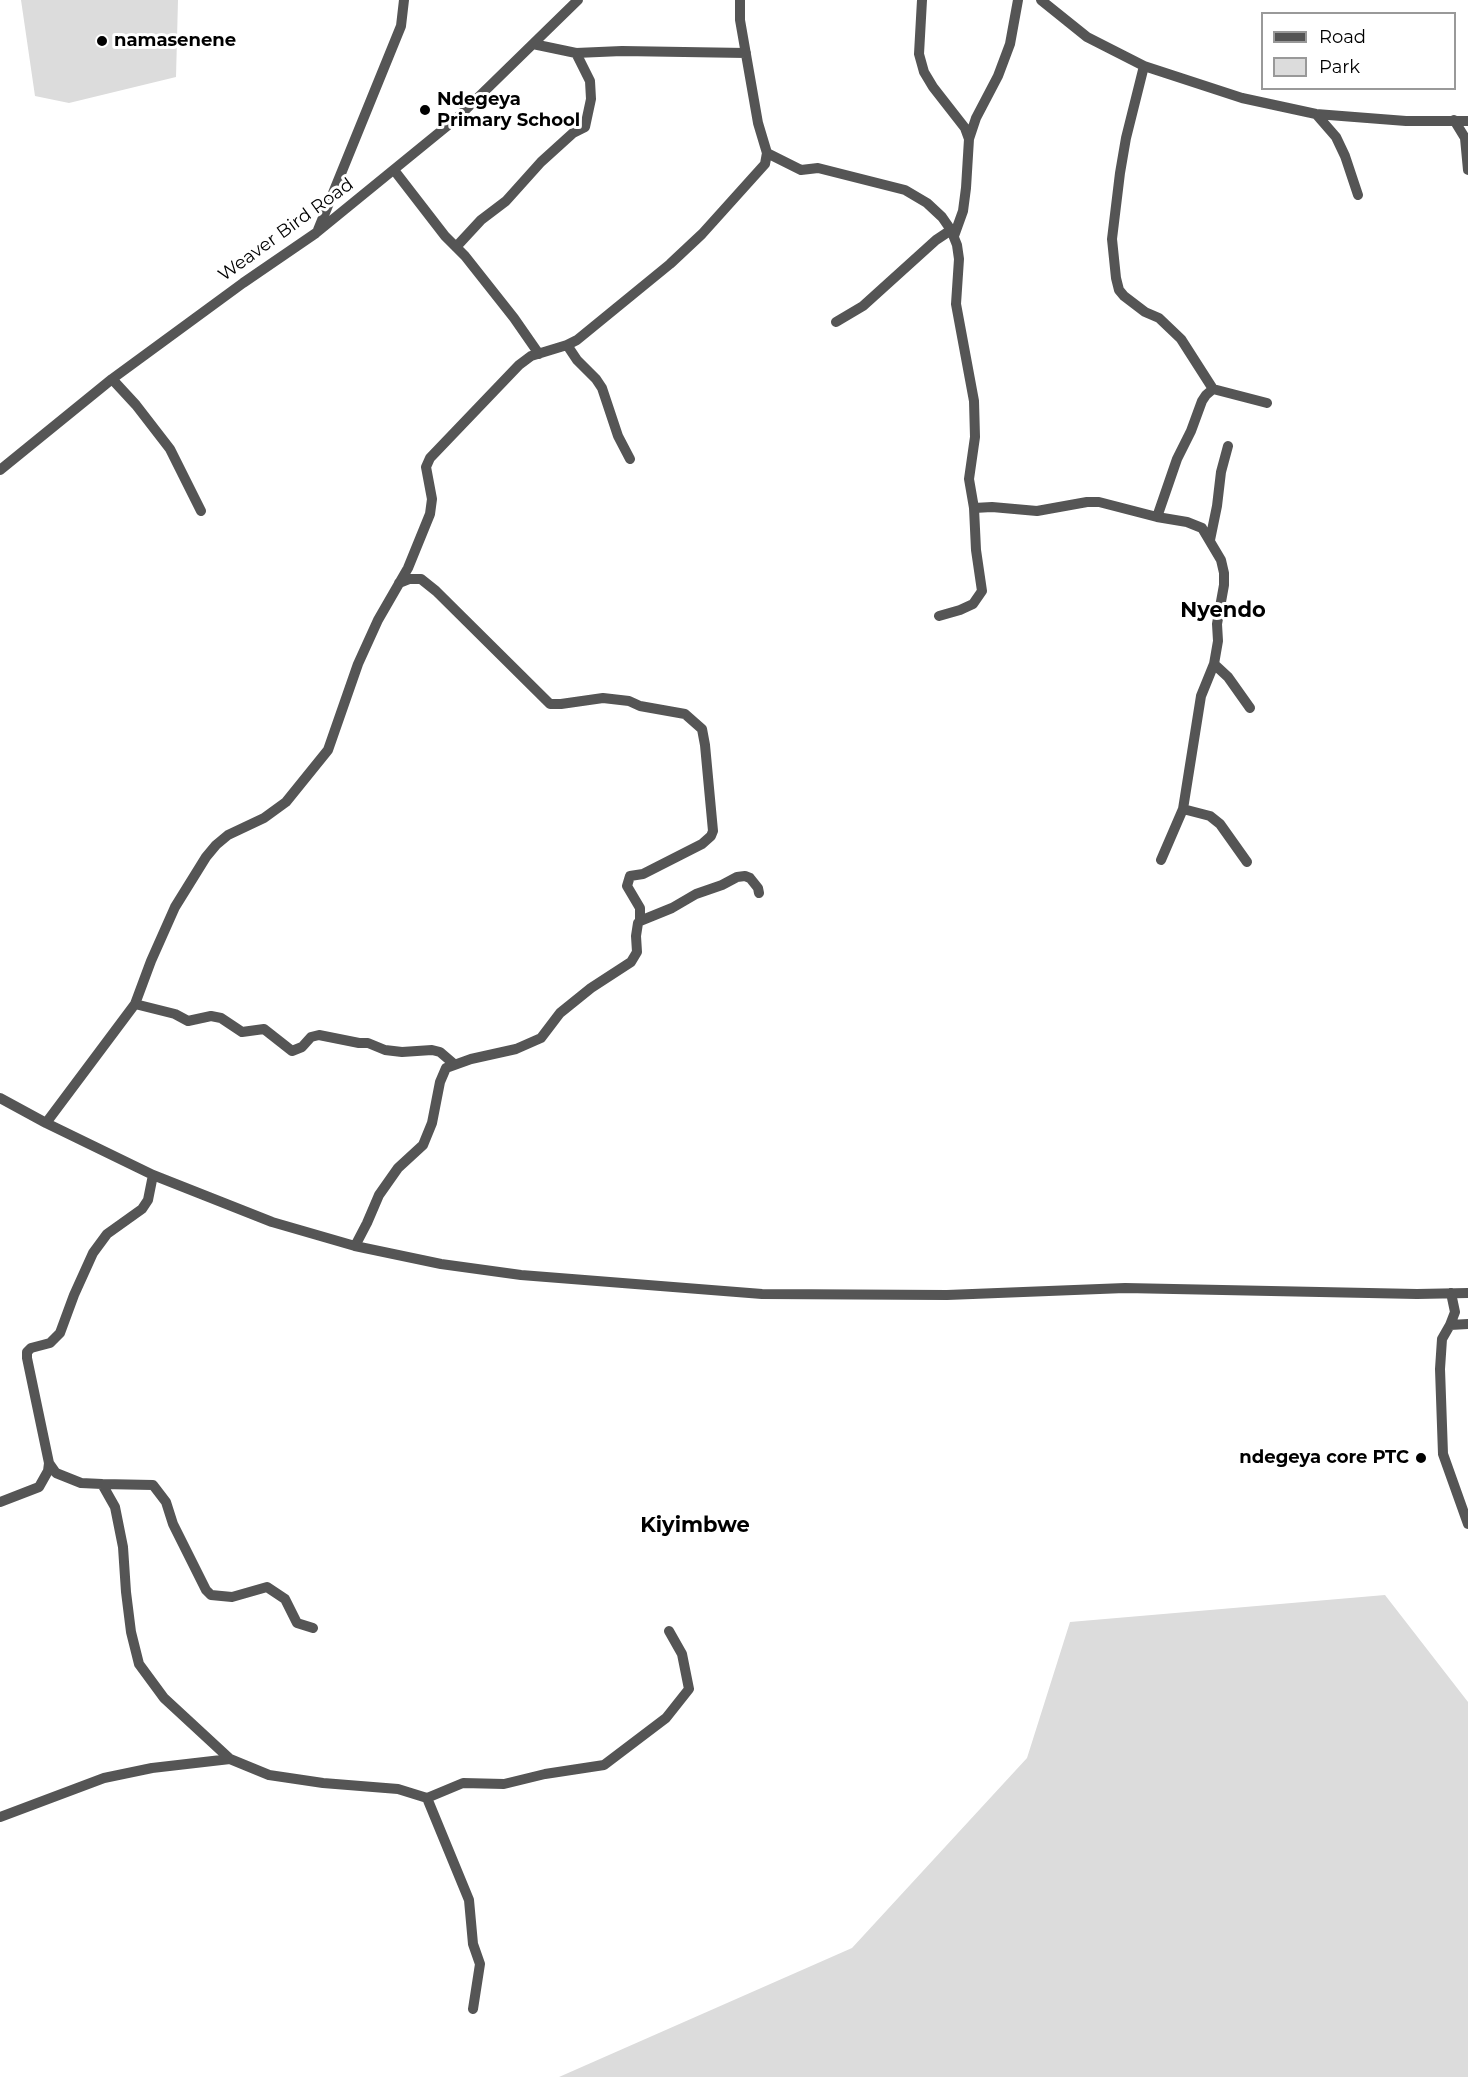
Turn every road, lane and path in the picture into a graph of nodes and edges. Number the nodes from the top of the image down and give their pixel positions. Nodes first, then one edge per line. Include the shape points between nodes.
1 (404, 0) edge
2 (578, 0) edge
3 (740, 0) edge
4 (922, 0) edge
5 (1018, 0) edge
6 (1041, 0) edge
7 (533, 44) junction
8 (746, 52) junction
9 (576, 53) junction
10 (1144, 66) junction
11 (1316, 114) junction
12 (1454, 120) junction
13 (1468, 121) edge
14 (969, 139) junction
15 (767, 153) junction
16 (394, 170) junction
17 (1468, 170) edge
18 (1358, 195) dead end
19 (316, 233) junction
20 (952, 233) junction
21 (456, 247) junction
22 (836, 322) dead end
23 (567, 345) junction
24 (539, 354) junction
25 (112, 379) junction
26 (1213, 389) junction
27 (1267, 403) dead end
28 (1228, 446) dead end
29 (630, 459) dead end
30 (0, 470) edge
31 (974, 508) junction
32 (201, 512) dead end
33 (1157, 517) junction
34 (1210, 540) junction
35 (399, 583) junction
36 (939, 616) dead end
37 (1214, 664) junction
38 (1250, 708) dead end
39 (1184, 809) junction
40 (1161, 860) dead end
41 (1246, 862) dead end
42 (759, 893) dead end
43 (640, 921) junction
44 (135, 1004) junction
45 (454, 1064) junction
46 (0, 1098) edge
47 (46, 1123) junction
48 (153, 1175) junction
49 (355, 1246) junction
50 (1451, 1293) junction
51 (1468, 1293) edge
52 (1468, 1324) edge
53 (1450, 1325) junction
54 (48, 1463) junction
55 (102, 1484) junction
56 (0, 1502) edge
57 (1468, 1524) edge
58 (313, 1628) dead end
59 (669, 1631) dead end
60 (230, 1759) junction
61 (427, 1798) junction
62 (0, 1818) edge
63 (472, 2009) dead end

1 - 19 street via 401,26
2 - 7 street, Weaver Bird Road
3 - 8 street
4 - 14 street via 919,54 924,72
5 - 14 street via 1010,44
6 - 10 street via 1087,37
7 - 9 street
7 - 16 street, Weaver Bird Road via 457,118
8 - 9 street
8 - 15 street
9 - 21 street via 590,81 585,127 553,150
10 - 11 street via 1242,98
10 - 26 street via 1120,173 1112,239 1116,278 1124,296 1160,318 1181,339
11 - 12 street via 1406,121
11 - 18 street via 1336,137
12 - 13 street
12 - 17 street via 1465,138
14 - 20 street via 963,211
15 - 20 street via 801,170 818,168 905,190 927,203
15 - 23 street via 758,174 702,234
16 - 19 street, Weaver Bird Road
16 - 21 street
19 - 25 street, Weaver Bird Road
20 - 22 street via 936,240 868,302
20 - 31 street via 959,259 956,304 974,401 975,437 969,479
21 - 24 street
23 - 24 street
23 - 29 street via 602,388
24 - 35 street via 519,365 430,458 426,467 432,499 430,514
25 - 30 street, Weaver Bird Road
25 - 32 street via 170,448
26 - 27 street
26 - 33 street via 1206,395 1176,459
28 - 34 street
31 - 33 street via 1037,511 1099,502
31 - 36 street via 982,591 973,604
33 - 34 street via 1198,526
34 - 37 street via 1224,573
35 - 43 street via 421,579 436,591 550,704 603,698 629,701 685,714 702,729 713,831 702,844 644,874 630,876 627,886 640,908
35 - 44 street via 358,664 328,750 286,802 264,818 228,835 206,858 175,907
37 - 38 street
37 - 39 street via 1201,696
39 - 40 street
39 - 41 street via 1210,816 1220,824
42 - 43 street via 750,878 737,877
43 - 45 street via 635,957 560,1013 541,1038 516,1049
44 - 45 street via 188,1021 221,1018 242,1032 264,1029 292,1051 319,1035 402,1053 432,1050
44 - 47 street
45 - 49 street via 443,1072 423,1145 398,1168 384,1188
46 - 47 street
47 - 48 street
48 - 49 street via 272,1222
48 - 54 street via 142,1209 107,1234 93,1253 60,1333 27,1352
49 - 50 street via 521,1275 762,1294 947,1295 1125,1288
50 - 51 street
50 - 53 street via 1455,1312
52 - 53 street
53 - 57 street via 1442,1339 1440,1369 1443,1454
54 - 55 street via 56,1473 81,1483
54 - 56 street via 45,1480 39,1487
55 - 58 street via 153,1485 166,1502 173,1524 211,1595 232,1597 267,1587 285,1599 297,1623
55 - 60 street via 115,1507 131,1632 139,1664 164,1698
59 - 61 street via 682,1654 689,1689 666,1718 604,1765 545,1773 504,1784 463,1783
60 - 61 street via 269,1775 398,1789
60 - 62 street via 104,1778
61 - 63 street via 468,1900 473,1944 480,1964

